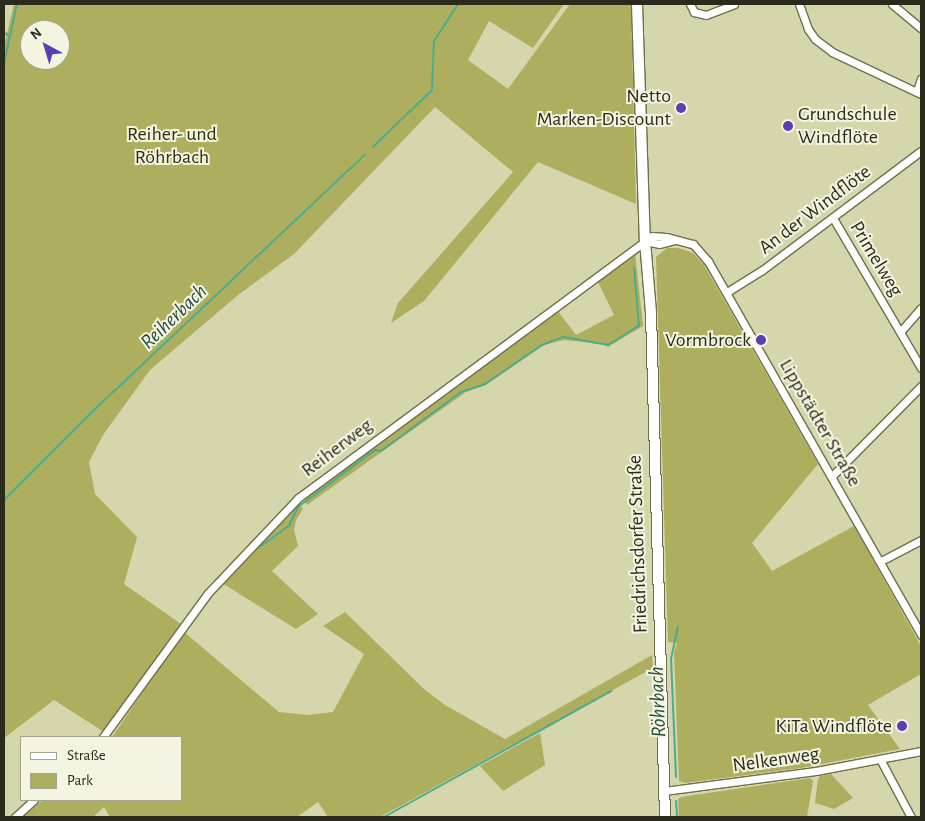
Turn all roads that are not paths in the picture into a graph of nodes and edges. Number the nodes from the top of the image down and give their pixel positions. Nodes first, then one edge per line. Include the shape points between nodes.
1 (637, 4) edge
2 (690, 4) edge
3 (734, 4) edge
4 (799, 4) edge
5 (892, 4) edge
6 (921, 28) edge
7 (921, 78) edge
8 (919, 93) edge
9 (921, 151) edge
10 (833, 218) junction
11 (645, 241) junction
12 (727, 292) junction
13 (921, 308) edge
14 (901, 331) junction
15 (921, 368) edge
16 (921, 386) edge
17 (832, 476) junction
18 (921, 540) edge
19 (881, 562) junction
20 (921, 634) edge
21 (104, 736) edge
22 (921, 751) edge
23 (880, 759) junction
24 (664, 791) junction
25 (33, 801) edge
26 (15, 817) edge
27 (665, 817) edge
28 (911, 817) edge

1 - 11 main road, Friedrichsdorfer Straße
2 - 3 street via 694,12 706,15
4 - 8 street via 808,29 832,52
5 - 6 street
7 - 8 street
9 - 10 street, An der Windflöte
10 - 12 street, An der Windflöte via 762,271
10 - 14 street, Primelweg
11 - 12 street, Lippstädter Straße via 659,244 678,240 693,244 700,249
11 - 21 street, Reiherweg via 298,498 208,592
11 - 24 main road, Friedrichsdorfer Straße via 649,265
12 - 17 street, Lippstädter Straße
13 - 14 street
14 - 15 street, Primelweg
16 - 17 street
17 - 19 street, Lippstädter Straße
18 - 19 street
19 - 20 street, Lippstädter Straße
22 - 23 street, Nelkenweg
23 - 24 street, Nelkenweg
23 - 28 street
24 - 27 main road, Friedrichsdorfer Straße
25 - 26 street

